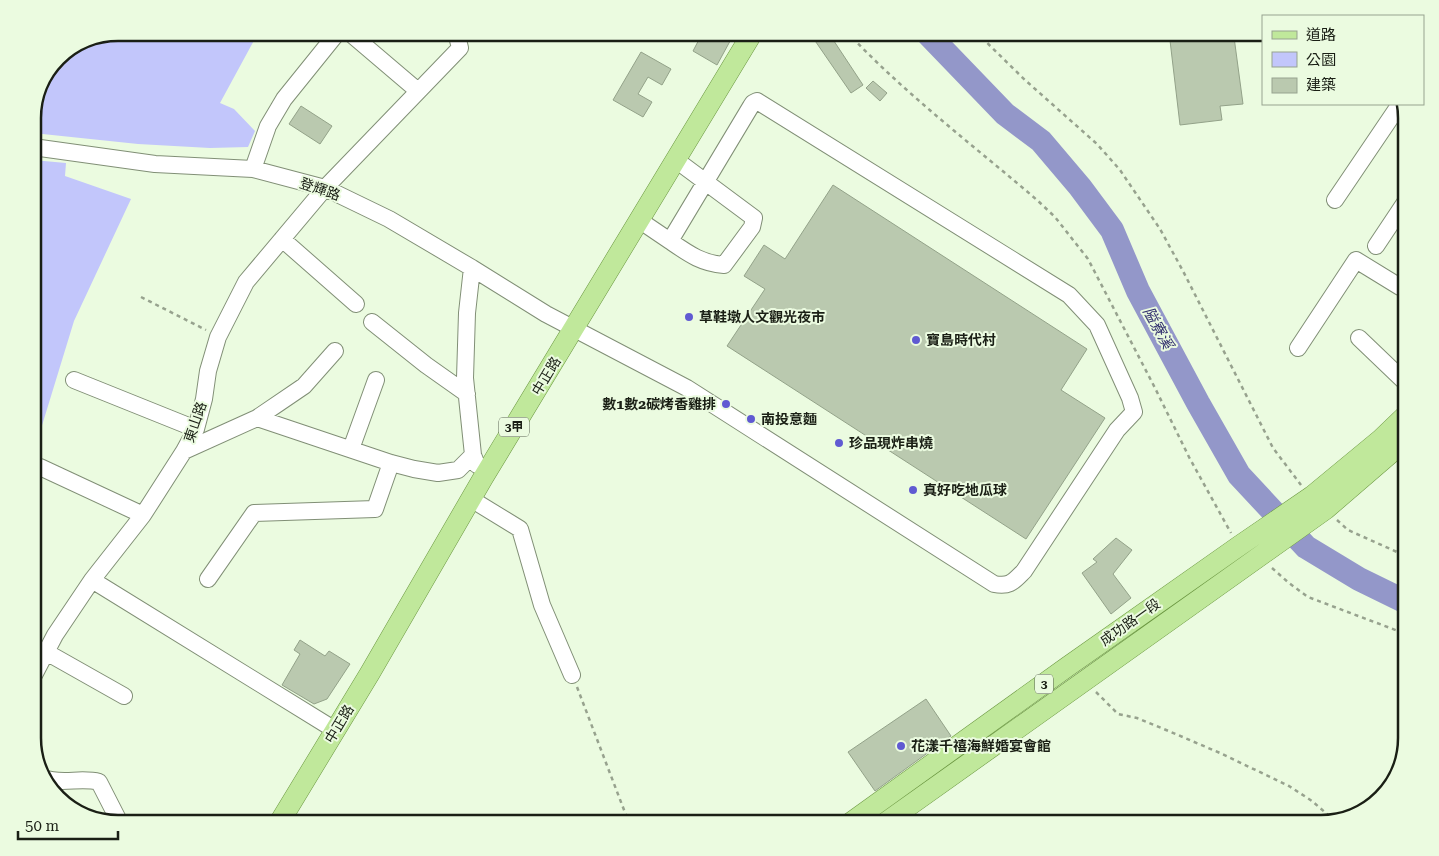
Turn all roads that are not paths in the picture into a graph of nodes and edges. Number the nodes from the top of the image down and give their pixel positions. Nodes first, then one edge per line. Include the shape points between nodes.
1 (338, 41) edge
2 (355, 41) edge
3 (458, 41) edge
4 (748, 41) edge
5 (418, 92) junction
6 (1397, 109) edge
7 (41, 148) edge
8 (676, 160) junction
9 (253, 169) junction
10 (704, 182) junction
11 (326, 188) junction
12 (1335, 200) dead end
13 (1398, 214) edge
14 (639, 220) junction
15 (282, 239) junction
16 (670, 241) junction
17 (1376, 246) dead end
18 (472, 268) junction
19 (1398, 286) edge
20 (356, 304) dead end
21 (372, 322) dead end
22 (574, 329) junction
23 (1359, 338) dead end
24 (1298, 348) dead end
25 (335, 351) dead end
26 (1398, 375) edge
27 (74, 380) dead end
28 (376, 380) dead end
29 (468, 394) junction
30 (257, 418) junction
31 (1398, 423) edge
32 (196, 430) junction
33 (1398, 446) edge
34 (351, 449) junction
35 (184, 451) junction
36 (473, 455) junction
37 (391, 463) junction
38 (41, 467) edge
39 (483, 478) junction
40 (471, 499) junction
41 (1319, 502) junction
42 (143, 515) junction
43 (208, 579) dead end
44 (92, 580) junction
45 (46, 652) junction
46 (41, 662) edge
47 (572, 675) road end
48 (124, 696) dead end
49 (335, 730) junction
50 (55, 781) edge
51 (115, 815) edge
52 (284, 815) edge
53 (863, 815) edge
54 (898, 815) edge

1 - 9 street via 284,99 268,126
2 - 5 street
3 - 5 street, 東山路 via 460,48
4 - 8 main road, 中正路 / 3甲
5 - 11 street, 東山路
6 - 12 street
7 - 9 street, 登輝路 via 155,164
8 - 10 street
8 - 14 main road, 中正路 / 3甲
9 - 11 street, 登輝路
10 - 16 street
10 - 16 street via 754,218 752,227 724,265 710,264 691,256
10 - 22 street, 登輝路 via 753,102 757,101 1068,295 1097,325 1134,412 1117,430 1024,571 1010,584 994,584 687,388
11 - 15 street, 東山路
11 - 18 street, 登輝路 via 389,219
13 - 17 street
14 - 16 street
14 - 22 main road, 中正路 / 3甲
15 - 20 street
15 - 32 street, 東山路 via 246,282 218,337
18 - 22 street, 登輝路
18 - 29 street via 467,314 465,378
19 - 24 street via 1356,260
21 - 29 street via 426,366
22 - 39 main road, 中正路 / 3甲
23 - 26 street
25 - 30 street via 304,386
27 - 32 street
28 - 34 street
29 - 36 street
30 - 34 street
30 - 35 street
31 - 41 main road, 成功路一段 / 3
32 - 35 street, 東山路
33 - 41 main road, 成功路一段 / 3
34 - 37 street
35 - 42 street, 東山路
36 - 37 street via 458,470 438,473
36 - 39 street
37 - 43 street via 375,509 254,513
38 - 42 street
39 - 40 main road, 中正路 / 3甲
40 - 47 street via 520,529 542,605
40 - 49 main road, 中正路 / 3甲
41 - 53 main road, 成功路一段 / 3 via 1239,546
41 - 54 main road, 成功路一段 / 3 via 1260,556
42 - 44 street, 東山路
44 - 45 street, 東山路
44 - 49 street
45 - 46 street, 東山路
45 - 48 street
49 - 52 main road, 中正路 / 3甲
50 - 51 street via 99,782

